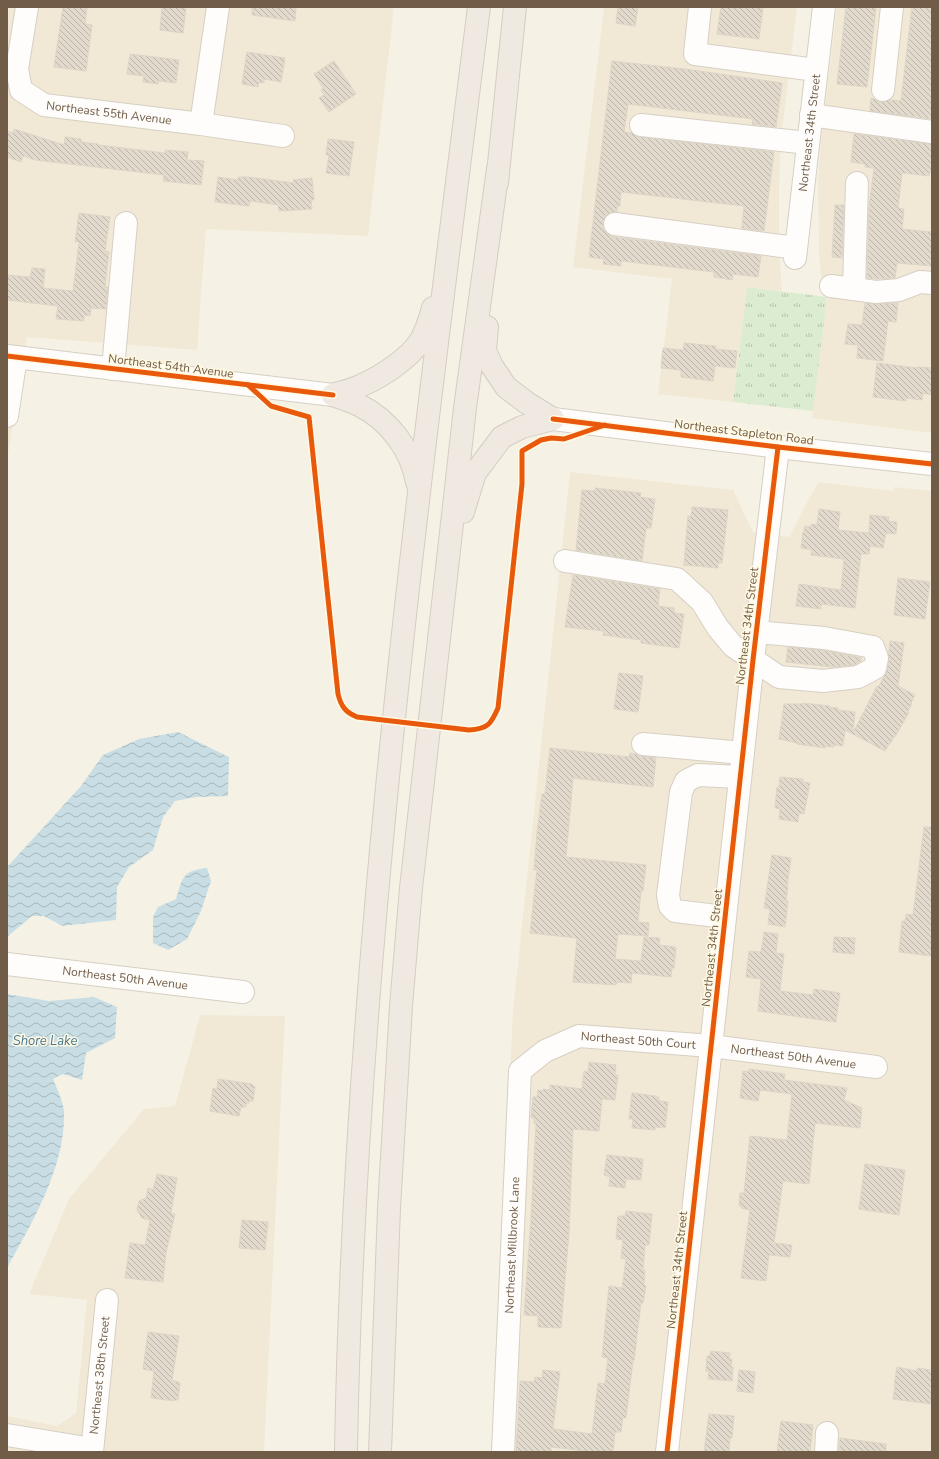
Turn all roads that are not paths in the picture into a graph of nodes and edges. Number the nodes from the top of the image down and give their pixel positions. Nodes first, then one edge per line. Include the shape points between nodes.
1 (27, 7) edge
2 (218, 7) edge
3 (479, 7) edge
4 (515, 7) edge
5 (700, 7) edge
6 (824, 7) edge
7 (892, 7) edge
8 (816, 70) junction
9 (883, 90) dead end
10 (811, 116) junction
11 (201, 124) junction
12 (641, 125) dead end
13 (932, 132) edge
14 (283, 136) dead end
15 (808, 143) junction
16 (498, 169) junction
17 (459, 172) junction
18 (857, 183) dead end
19 (126, 223) dead end
20 (615, 224) dead end
21 (932, 283) edge
22 (830, 286) dead end
23 (854, 289) junction
24 (11, 357) edge
25 (113, 369) junction
26 (9, 391) edge
27 (333, 395) junction
28 (7, 416) edge
29 (553, 419) junction
30 (778, 447) junction
31 (932, 464) edge
32 (419, 493) junction
33 (565, 562) dead end
34 (756, 632) junction
35 (753, 660) junction
36 (435, 669) junction
37 (643, 744) dead end
38 (743, 753) junction
39 (740, 777) junction
40 (725, 918) junction
41 (7, 964) edge
42 (243, 992) dead end
43 (711, 1046) junction
44 (545, 1051) joint
45 (876, 1067) dead end
46 (107, 1300) dead end
47 (7, 1435) edge
48 (92, 1451) edge
49 (346, 1452) edge
50 (380, 1452) edge
51 (503, 1452) edge
52 (667, 1452) edge

1 - 11 street, Northeast 55th Avenue via 17,69 22,90 44,105
2 - 11 street
3 - 17 highway
4 - 16 highway
5 - 8 street via 695,54
6 - 8 street, Northeast 34th Street
7 - 9 street
8 - 10 street, Northeast 34th Street
10 - 13 street
10 - 15 street, Northeast 34th Street
11 - 14 street, Northeast 55th Avenue
12 - 15 street
15 - 20 street, Northeast 34th Street via 795,253
16 - 29 highway via 485,351 506,387
16 - 36 highway via 464,408
17 - 27 highway via 431,316 421,340 384,374 362,386
17 - 32 highway
18 - 23 street
19 - 25 street
21 - 23 street via 920,282 899,290 876,292
22 - 23 street
24 - 25 street, Northeast 54th Avenue
24 - 26 street
25 - 27 street, Northeast 54th Avenue
26 - 28 street
27 - 32 highway via 358,404 375,414 389,427 404,446 414,469
29 - 30 street, Northeast Stapleton Road
29 - 36 highway via 522,427 502,437 475,473 465,503
30 - 31 street, Northeast Stapleton Road
30 - 34 street, Northeast 34th Street
32 - 49 highway via 384,809 366,1027 354,1218
33 - 35 street via 677,579 702,602 733,646
34 - 35 street, Northeast 34th Street
34 - 35 street via 824,638 873,647 877,658 874,668 858,678 823,681 779,677
35 - 38 street, Northeast 34th Street
36 - 50 highway via 410,888 400,1006
37 - 38 street
38 - 39 street, Northeast 34th Street
39 - 40 street, Northeast 34th Street
39 - 40 street via 698,775 686,781 681,792 668,895 670,906 675,911
40 - 43 street, Northeast 34th Street
41 - 42 street, Northeast 50th Avenue
43 - 44 street, Northeast 50th Court via 579,1036
43 - 45 street, Northeast 50th Avenue
43 - 52 street, Northeast 34th Street
44 - 51 street, Northeast Millbrook Lane via 520,1071
46 - 48 street, Northeast 38th Street
47 - 48 street

